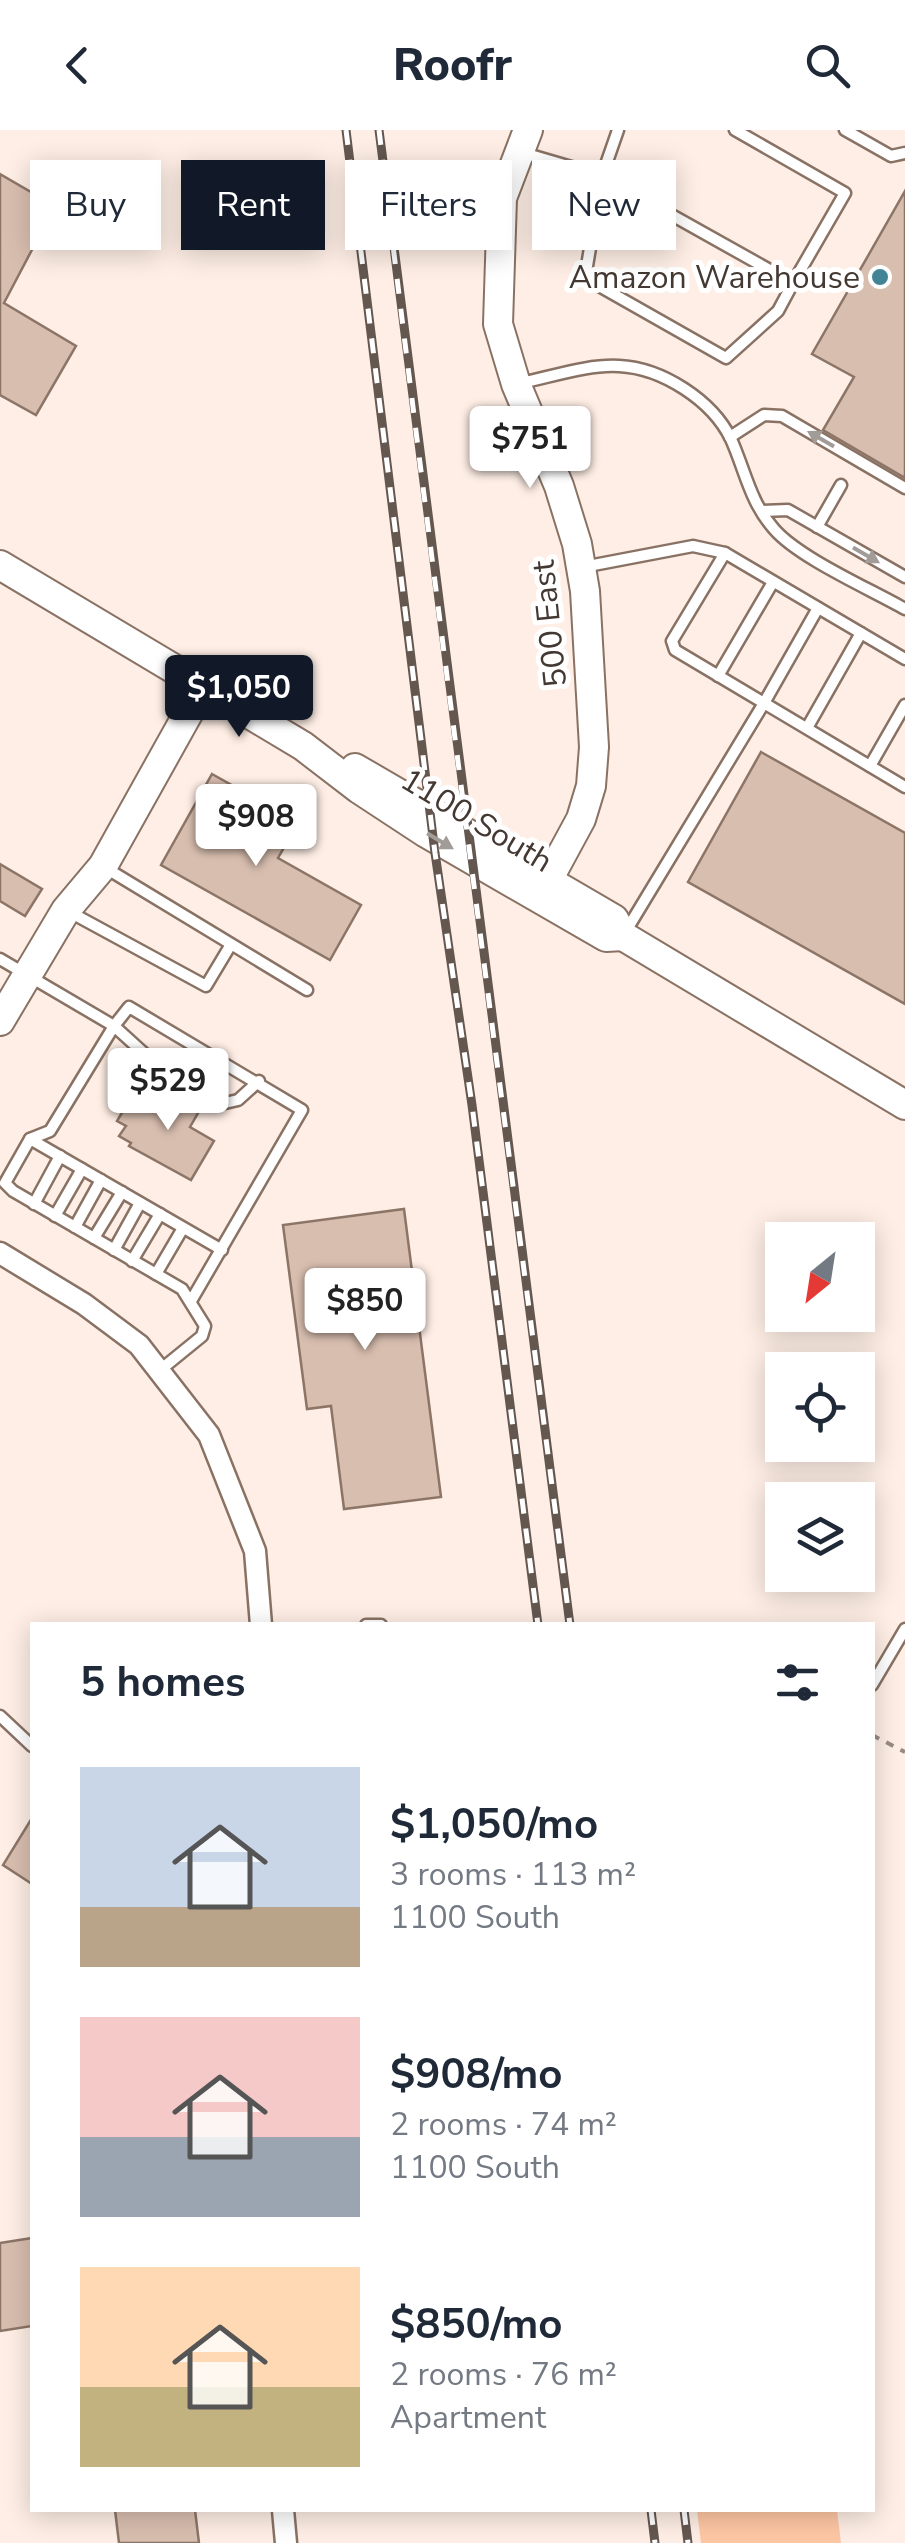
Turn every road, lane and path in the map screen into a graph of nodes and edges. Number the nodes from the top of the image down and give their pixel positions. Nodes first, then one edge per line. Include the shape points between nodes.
1 (618, 130) edge
2 (735, 130) edge
3 (845, 130) edge
4 (524, 141) edge
5 (905, 152) edge
6 (566, 160) edge
7 (608, 160) edge
8 (676, 217) edge
9 (590, 250) edge
10 (793, 283) junction
11 (516, 384) junction
12 (730, 436) junction
13 (841, 485) dead end
14 (905, 488) edge
15 (762, 511) junction
16 (816, 526) junction
17 (725, 554) junction
18 (0, 564) edge
19 (581, 568) junction
20 (905, 577) edge
21 (774, 582) junction
22 (818, 608) junction
23 (905, 610) edge
24 (861, 633) junction
25 (905, 659) edge
26 (718, 676) junction
27 (204, 684) junction
28 (764, 703) junction
29 (905, 705) edge
30 (807, 728) junction
31 (303, 746) junction
32 (870, 766) junction
33 (905, 787) edge
34 (103, 866) junction
35 (548, 880) junction
36 (66, 910) junction
37 (623, 936) junction
38 (230, 946) junction
39 (0, 959) edge
40 (27, 976) junction
41 (307, 990) dead end
42 (0, 1021) edge
43 (114, 1026) junction
44 (259, 1081) junction
45 (905, 1105) edge
46 (30, 1140) junction
47 (60, 1156) junction
48 (82, 1169) junction
49 (101, 1180) junction
50 (122, 1192) junction
51 (140, 1203) junction
52 (34, 1204) junction
53 (160, 1214) junction
54 (55, 1216) junction
55 (75, 1227) junction
56 (183, 1228) junction
57 (94, 1238) junction
58 (114, 1250) junction
59 (222, 1250) junction
60 (0, 1254) edge
61 (132, 1260) junction
62 (156, 1274) junction
63 (192, 1300) junction
64 (160, 1371) junction
65 (261, 1622) edge
66 (905, 1629) edge
67 (875, 1679) edge
68 (0, 1716) edge
69 (875, 1737) edge
70 (30, 1744) edge
71 (905, 1752) edge
72 (283, 2512) edge
73 (286, 2543) edge

1 - 7 lane
2 - 10 lane via 845,193
3 - 5 lane via 891,156
4 - 6 lane
4 - 11 street, 500 East via 502,198 498,324
8 - 10 lane
9 - 10 lane via 585,278 726,358 778,311
11 - 12 lane via 619,366 668,378
11 - 19 street, 500 East via 565,504
14 -> 12 lane via 782,416 764,415
12 - 15 lane via 746,488
13 - 16 lane
15 - 16 lane via 788,510
15 - 23 lane via 802,551
16 -> 20 lane
17 - 19 lane via 693,546
17 - 21 lane
17 - 26 lane via 672,641 675,650
18 - 27 street, 1100 South
19 - 35 street, 500 East via 593,766 581,819
21 - 22 lane
21 - 26 lane
22 - 24 lane
22 - 28 lane
24 - 25 lane
24 - 30 lane
26 - 28 lane
27 - 31 street, 1100 South
27 - 34 street
28 - 30 lane
28 - 37 lane
29 - 32 lane
30 - 32 lane
31 - 35 street, 1100 South via 396,790
31 -> 37 street, 1100 South via 388,810 478,864 606,937
32 - 33 lane
34 - 36 street
34 - 38 lane
35 - 37 street, 1100 South via 614,919
36 - 38 lane via 206,986
36 - 40 street
37 - 45 street, 1100 South
38 - 41 lane
39 - 40 lane
40 - 42 street
40 - 43 lane
43 - 44 lane via 129,1007
43 - 44 lane via 147,1056 225,1103
43 - 46 lane via 50,1130
44 - 59 lane via 302,1110 301,1117
46 - 47 lane
46 - 52 lane via 6,1184
47 - 48 lane
47 - 52 lane
48 - 49 lane
48 - 54 lane
49 - 50 lane
49 - 55 lane
50 - 51 lane
50 - 57 lane
51 - 53 lane
51 - 58 lane
52 - 54 lane
53 - 56 lane
53 - 61 lane
54 - 55 lane
55 - 57 lane
56 - 59 lane
56 - 62 lane
57 - 58 lane
58 - 61 lane
59 - 63 lane
60 - 64 street via 84,1304 140,1346
61 - 62 lane
62 - 63 lane
63 - 64 lane via 205,1326 202,1336
64 - 65 street via 209,1435 254,1551
66 - 67 lane
68 - 70 lane
69 - 71 path
72 - 73 street

